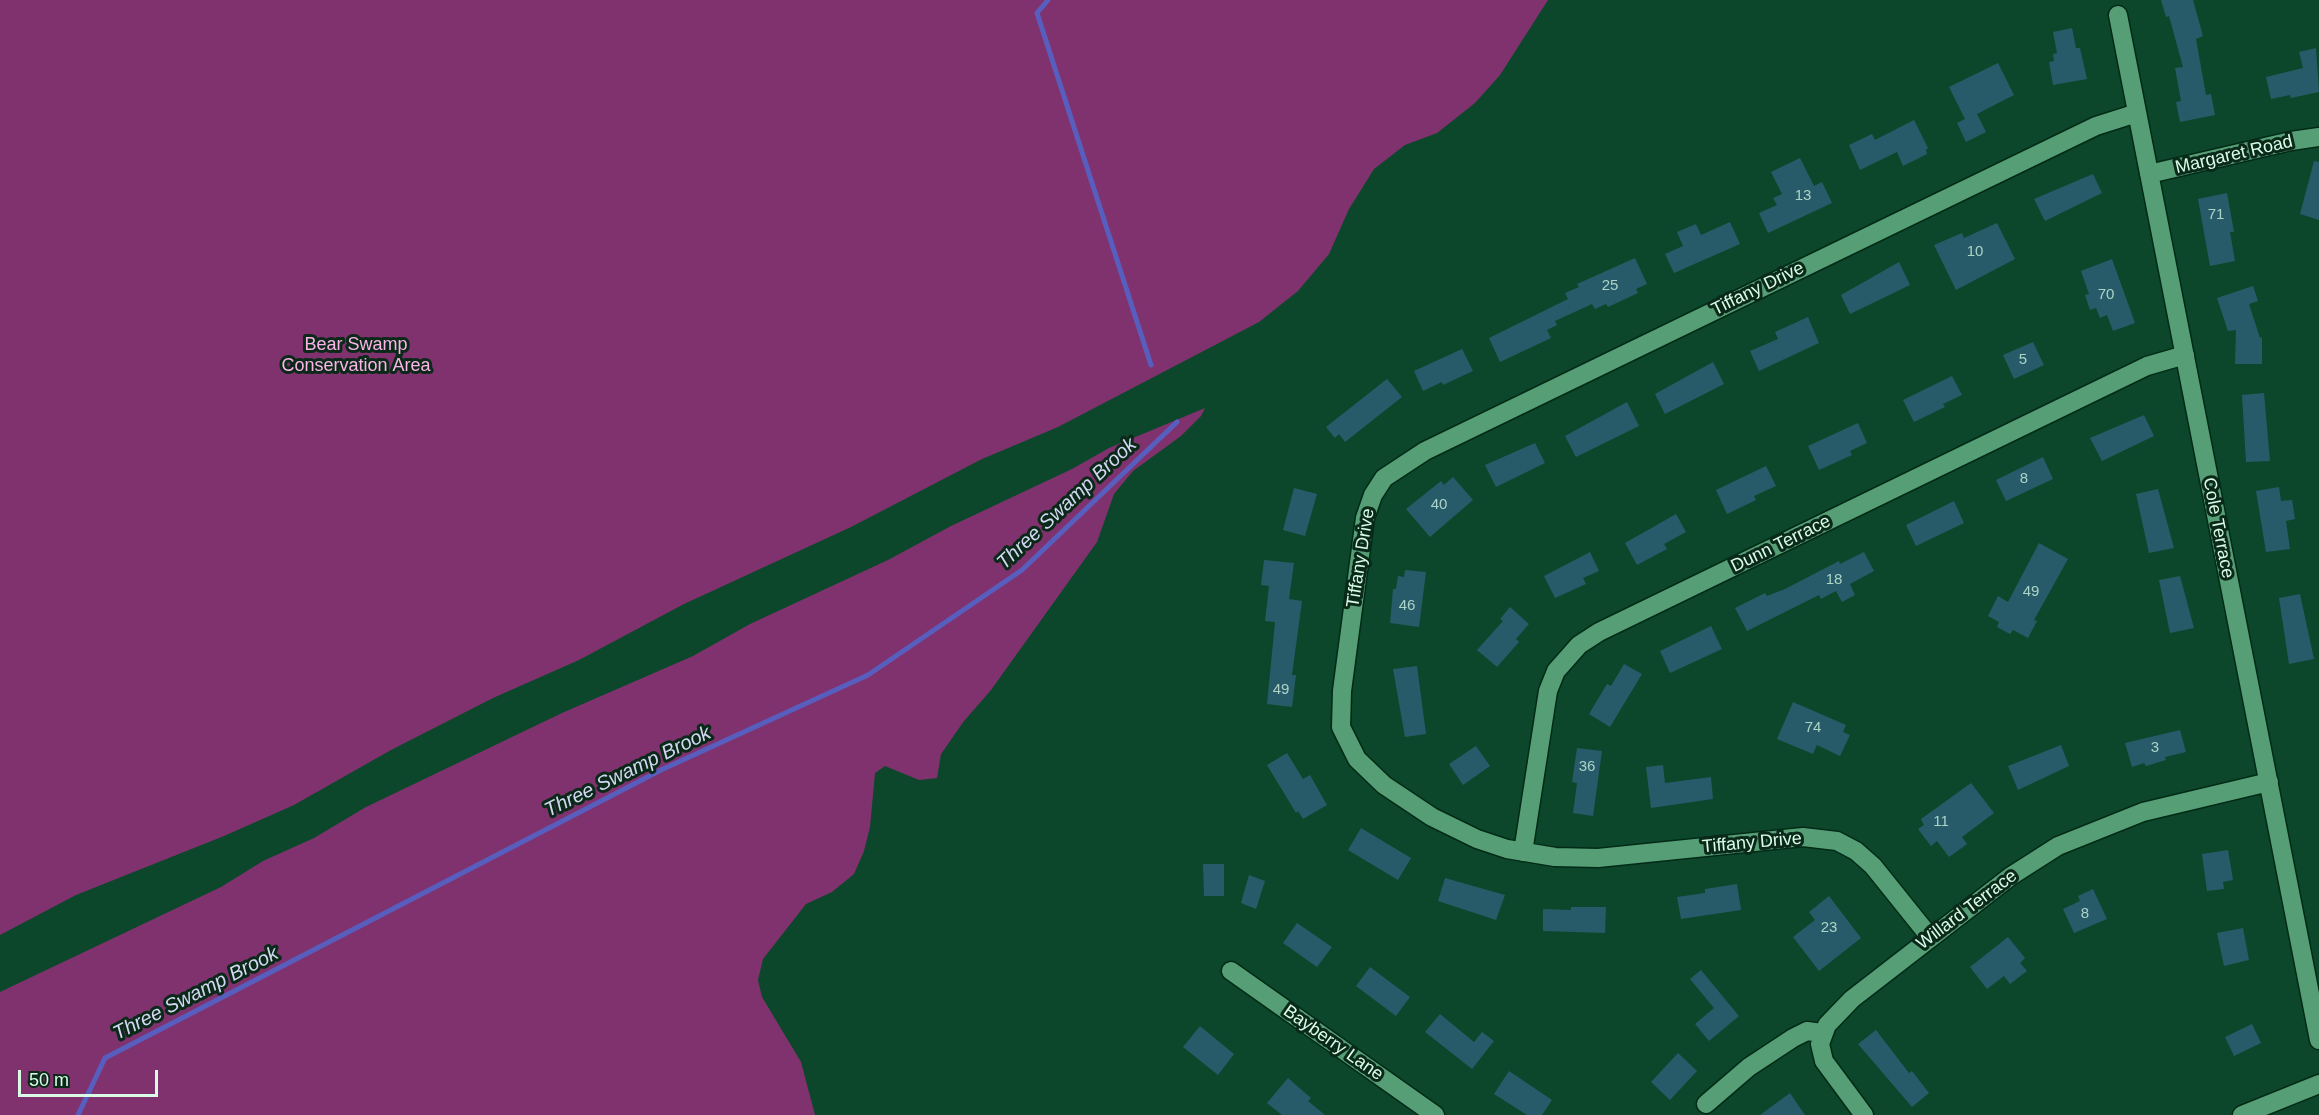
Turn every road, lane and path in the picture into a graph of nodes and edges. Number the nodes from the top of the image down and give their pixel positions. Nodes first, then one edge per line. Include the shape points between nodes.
1 (2118, 15) dead end
2 (2137, 113) junction
3 (2319, 137) edge
4 (2149, 174) junction
5 (2185, 355) junction
6 (2269, 782) junction
7 (1523, 852) junction
8 (1930, 937) junction
9 (1231, 971) dead end
10 (1822, 1033) junction
11 (2319, 1040) edge
12 (2319, 1084) edge
13 (1706, 1104) dead end
14 (1436, 1115) edge
15 (1864, 1115) edge
16 (2242, 1115) edge

1 - 2 street, Cole Terrace
2 - 4 street, Cole Terrace
2 - 7 street, Tiffany Drive via 2096,126 1511,409 1425,451 1384,478 1373,495 1363,531 1342,691 1341,727 1345,739 1374,777 1419,809 1477,839
3 - 4 street, Margaret Road
4 - 5 street, Cole Terrace
5 - 6 street, Cole Terrace
5 - 7 street, Dunn Terrace via 2147,366 1579,645 1556,670 1548,691
6 - 8 street, Willard Terrace via 2166,805 2074,838 2028,864
6 - 11 street, Cole Terrace
7 - 8 street, Tiffany Drive via 1598,858 1791,838 1826,838 1865,858
8 - 10 street, Willard Terrace via 1844,1006
9 - 14 street, Bayberry Lane
10 - 13 street via 1807,1031 1786,1042
10 - 15 street via 1824,1061
12 - 16 street

